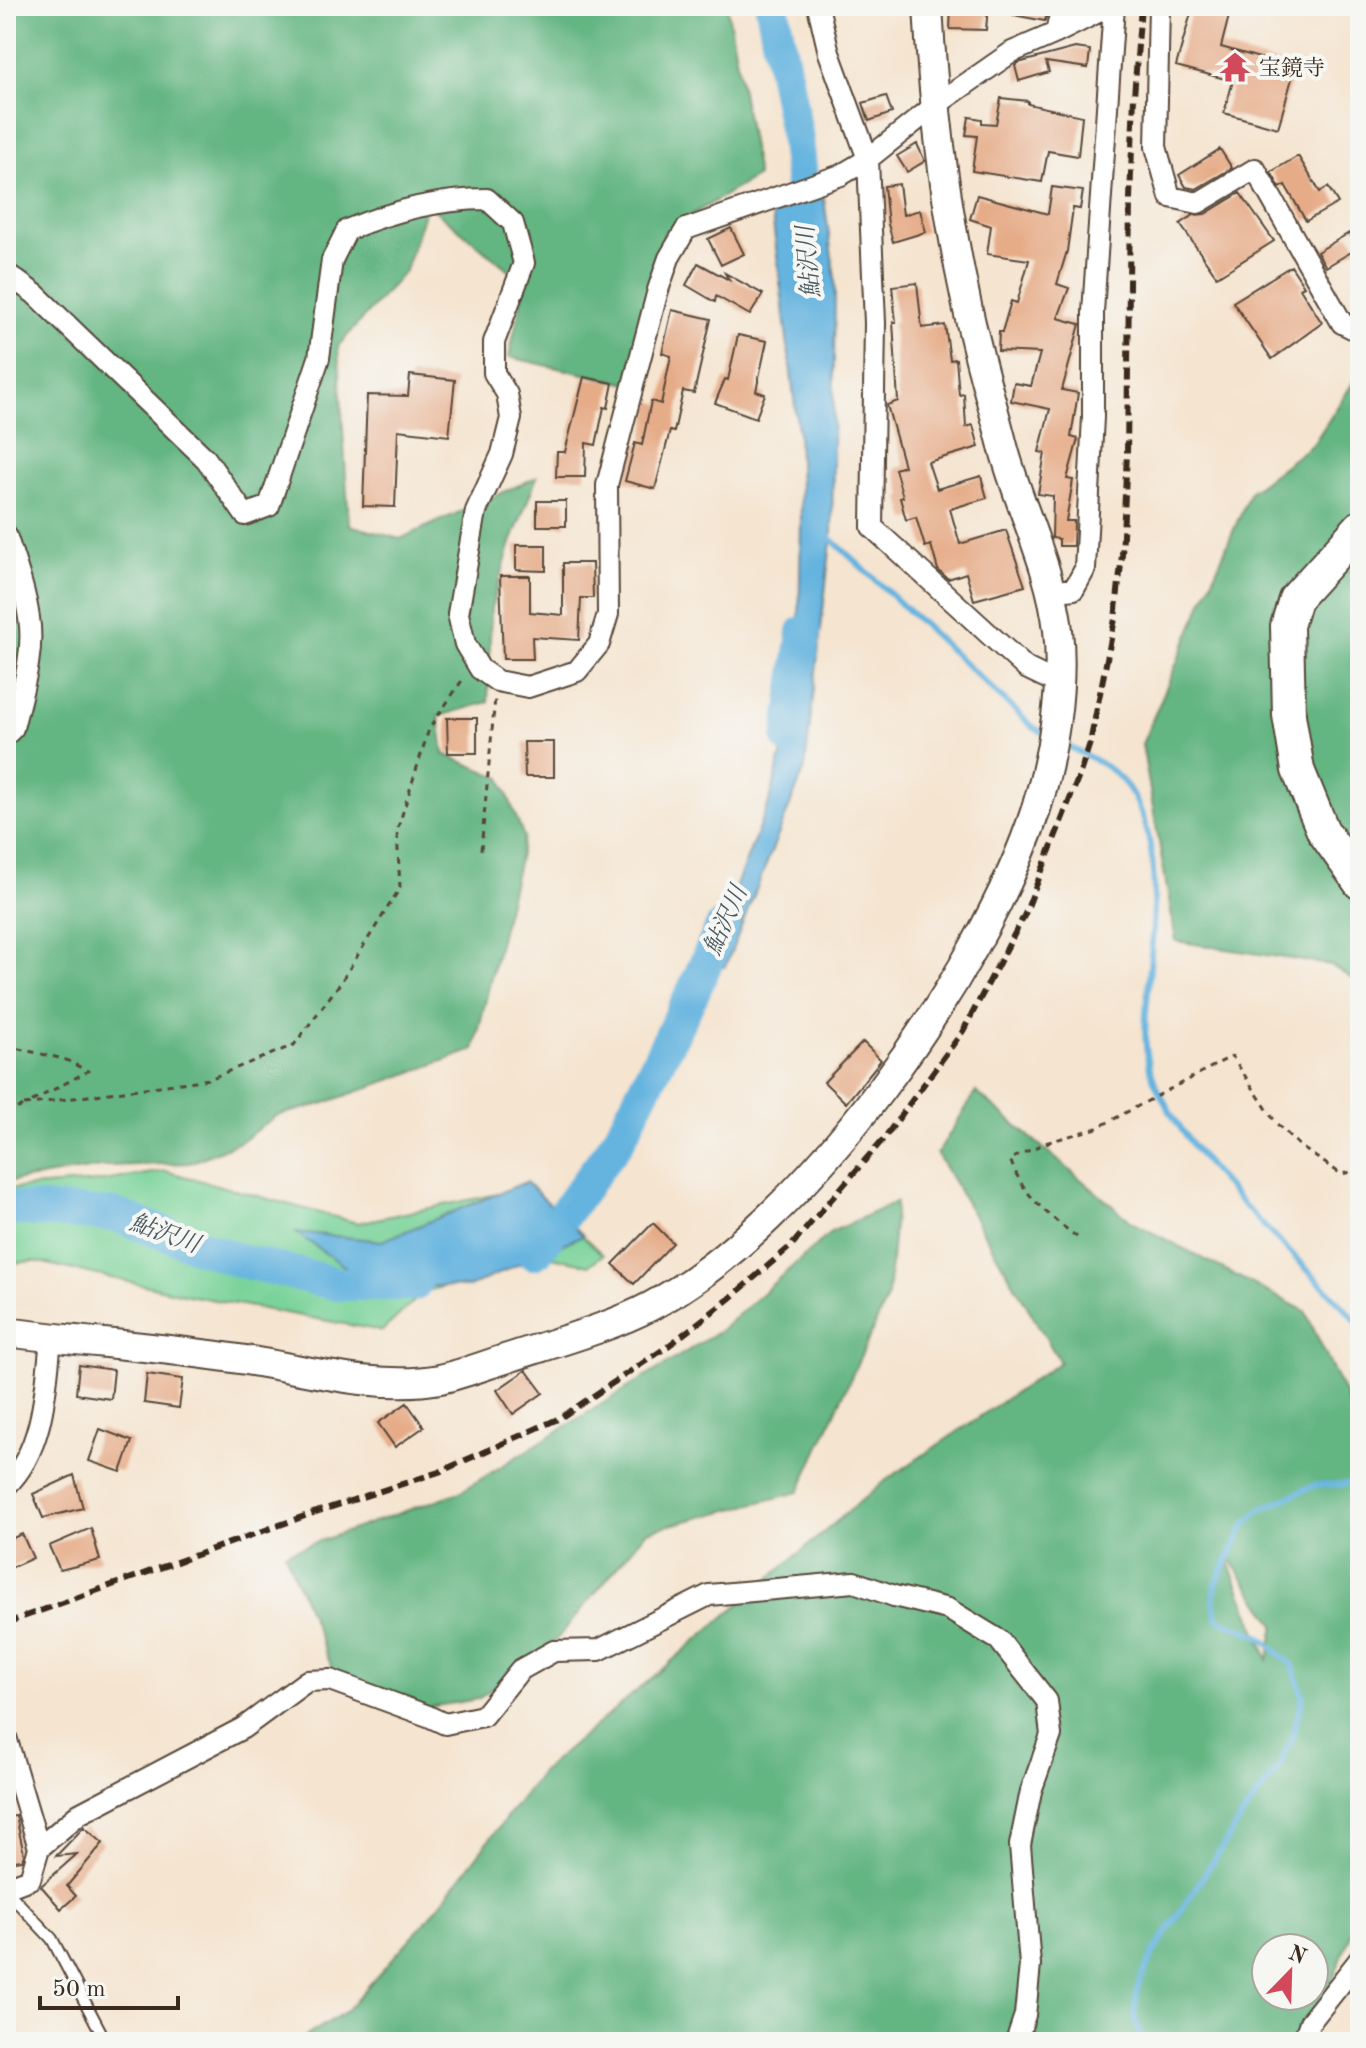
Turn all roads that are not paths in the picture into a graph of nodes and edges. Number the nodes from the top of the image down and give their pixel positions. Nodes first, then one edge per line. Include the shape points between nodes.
1 (818, 6) edge
2 (928, 6) edge
3 (1062, 6) edge
4 (1112, 6) edge
5 (1159, 6) edge
6 (1056, 33) junction
7 (933, 107) junction
8 (868, 159) junction
9 (6, 273) edge
10 (1360, 332) edge
11 (1360, 527) edge
12 (6, 535) edge
13 (1050, 592) junction
14 (1056, 697) junction
15 (6, 735) edge
16 (1360, 883) edge
17 (6, 1332) edge
18 (51, 1338) junction
19 (6, 1486) edge
20 (6, 1737) edge
21 (39, 1848) junction
22 (6, 1889) edge
23 (1360, 1959) edge
24 (106, 2042) edge
25 (1016, 2042) edge
26 (1303, 2042) edge

1 - 8 street via 829,53
2 - 7 street
3 - 6 street
4 - 6 street
4 - 13 street via 1093,312 1085,569 1074,589
5 - 10 street via 1156,147 1170,197 1198,203 1255,169 1342,323
6 - 7 street via 1012,52
7 - 8 street
7 - 13 street via 963,291 1010,472
8 - 9 street via 841,175 686,229 658,290 607,485 608,614 599,644 577,671 528,687 497,681 480,669 465,644 458,614 476,511 502,454 511,418 507,394 494,373 494,342 524,263 513,223 487,199 457,199 384,214 347,230 332,260 319,358 269,506 245,515 206,459 35,294
8 - 14 street via 875,323 872,527
11 - 16 main road via 1295,599 1287,626 1289,715 1298,770 1323,831
12 - 15 street via 30,621 27,671 13,728
13 - 14 street via 1058,631
14 - 18 street via 1047,766 1019,855 952,983 879,1094 747,1238 650,1307 438,1380 377,1382 235,1358
17 - 18 street
18 - 19 street via 31,1453
20 - 21 street
21 - 22 street via 30,1879
21 - 25 street via 79,1814 243,1728 307,1681 330,1680 445,1724 483,1716 520,1670 554,1651 599,1650 709,1595 854,1582 948,1609 999,1640 1047,1701 1051,1735 1031,1791 1020,1845 1030,1965 1025,2015
22 - 24 lane via 52,1939
23 - 26 street via 1310,2022

